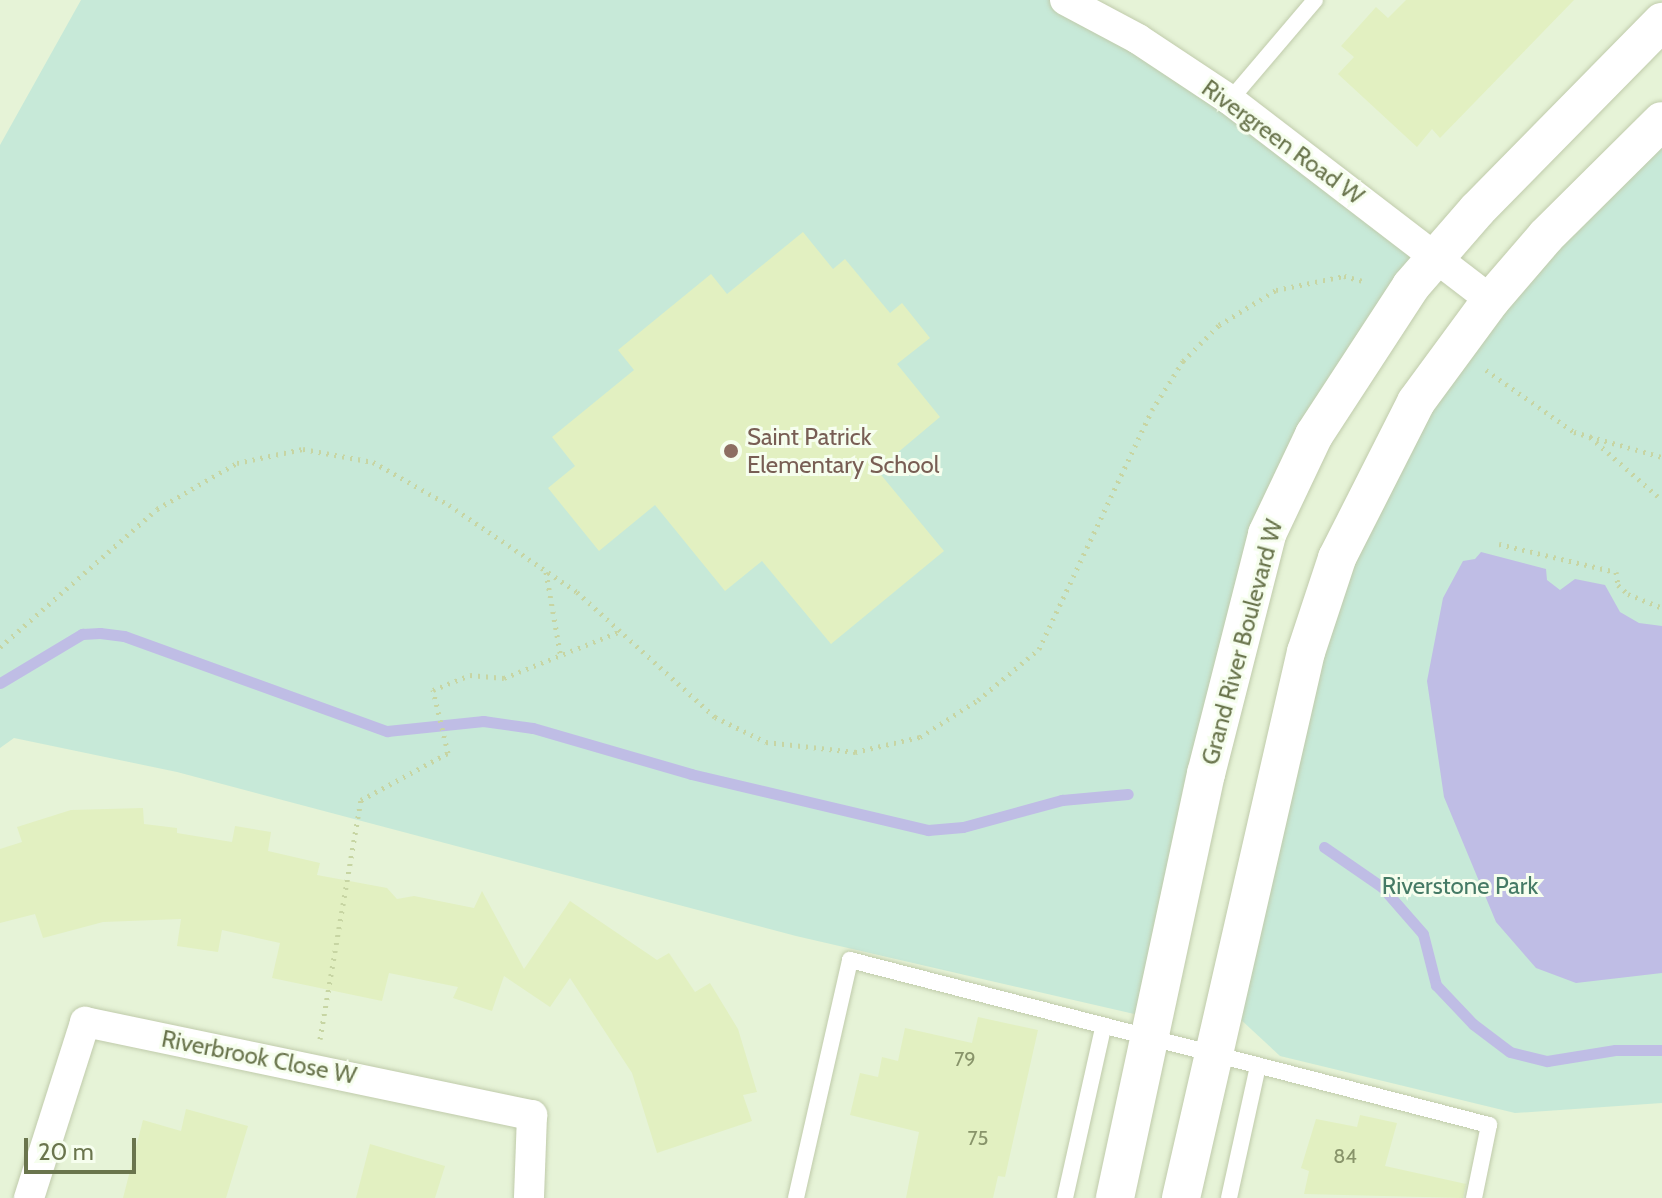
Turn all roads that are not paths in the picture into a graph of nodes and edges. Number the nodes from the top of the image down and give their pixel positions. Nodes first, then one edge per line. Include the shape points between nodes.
1 (1065, 0) edge
2 (1315, 0) edge
3 (1662, 22) edge
4 (1230, 100) junction
5 (1662, 121) edge
6 (1435, 255) junction
7 (1491, 300) junction
8 (1103, 1028) junction
9 (1150, 1042) junction
10 (1212, 1056) junction
11 (1258, 1066) junction
12 (29, 1198) edge
13 (529, 1198) edge
14 (796, 1198) edge
15 (1065, 1198) edge
16 (1115, 1198) edge
17 (1181, 1198) edge
18 (1229, 1198) edge
19 (1474, 1198) edge

1 - 4 street, Rivergreen Road W via 1138,39
2 - 4 lane
3 - 6 street, Grand River Boulevard W
4 - 6 street, Rivergreen Road W
5 - 7 street via 1546,236
6 - 7 street, Rivergreen Road W
6 - 9 street, Grand River Boulevard W via 1330,409 1267,534 1206,774
7 - 10 street via 1416,402 1337,558 1306,652
8 - 9 lane
8 - 14 lane via 850,960
8 - 15 lane
9 - 10 lane
9 - 16 street, Grand River Boulevard W
10 - 11 lane
10 - 17 street
11 - 18 lane
11 - 19 lane via 1489,1125
12 - 13 street, Riverbrook Close W via 85,1022 532,1115

